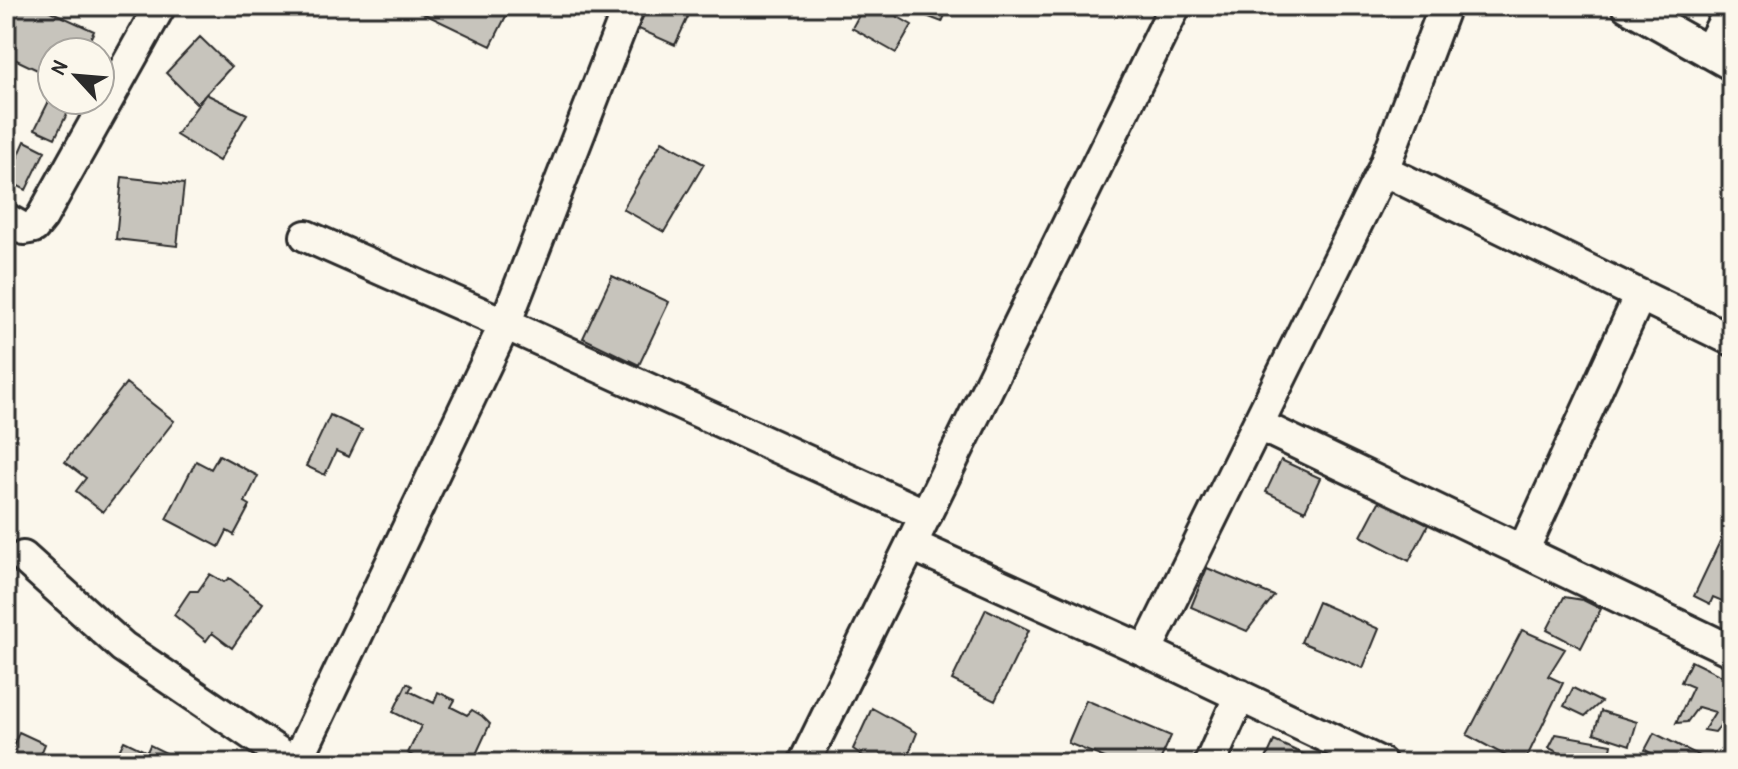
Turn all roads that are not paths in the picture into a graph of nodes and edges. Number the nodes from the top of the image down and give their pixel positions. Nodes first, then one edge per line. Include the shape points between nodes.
1 (160, 6) edge
2 (629, 6) edge
3 (1175, 6) edge
4 (1445, 6) edge
5 (1627, 6) edge
6 (1732, 7) edge
7 (1720, 58) edge
8 (1383, 170) junction
9 (6, 219) edge
10 (306, 236) dead end
11 (1640, 295) junction
12 (505, 324) junction
13 (1732, 340) edge
14 (1259, 425) junction
15 (926, 515) junction
16 (912, 545) junction
17 (1523, 551) junction
18 (23, 557) dead end
19 (1146, 651) junction
20 (1732, 651) edge
21 (1240, 695) junction
22 (295, 763) edge
23 (804, 763) edge
24 (1210, 763) edge
25 (1381, 763) edge

1 - 9 street via 42,217 24,229
2 - 12 street
3 - 15 street
4 - 8 street
5 - 7 street
6 - 7 street
8 - 11 street
8 - 14 street
10 - 12 street
11 - 13 street
11 - 17 street
12 - 15 street
12 - 22 street
14 - 17 street
14 - 19 street
15 - 16 street
16 - 19 street
16 - 23 street
17 - 20 street
18 - 22 street via 123,647
19 - 21 street
21 - 24 street
21 - 25 street

